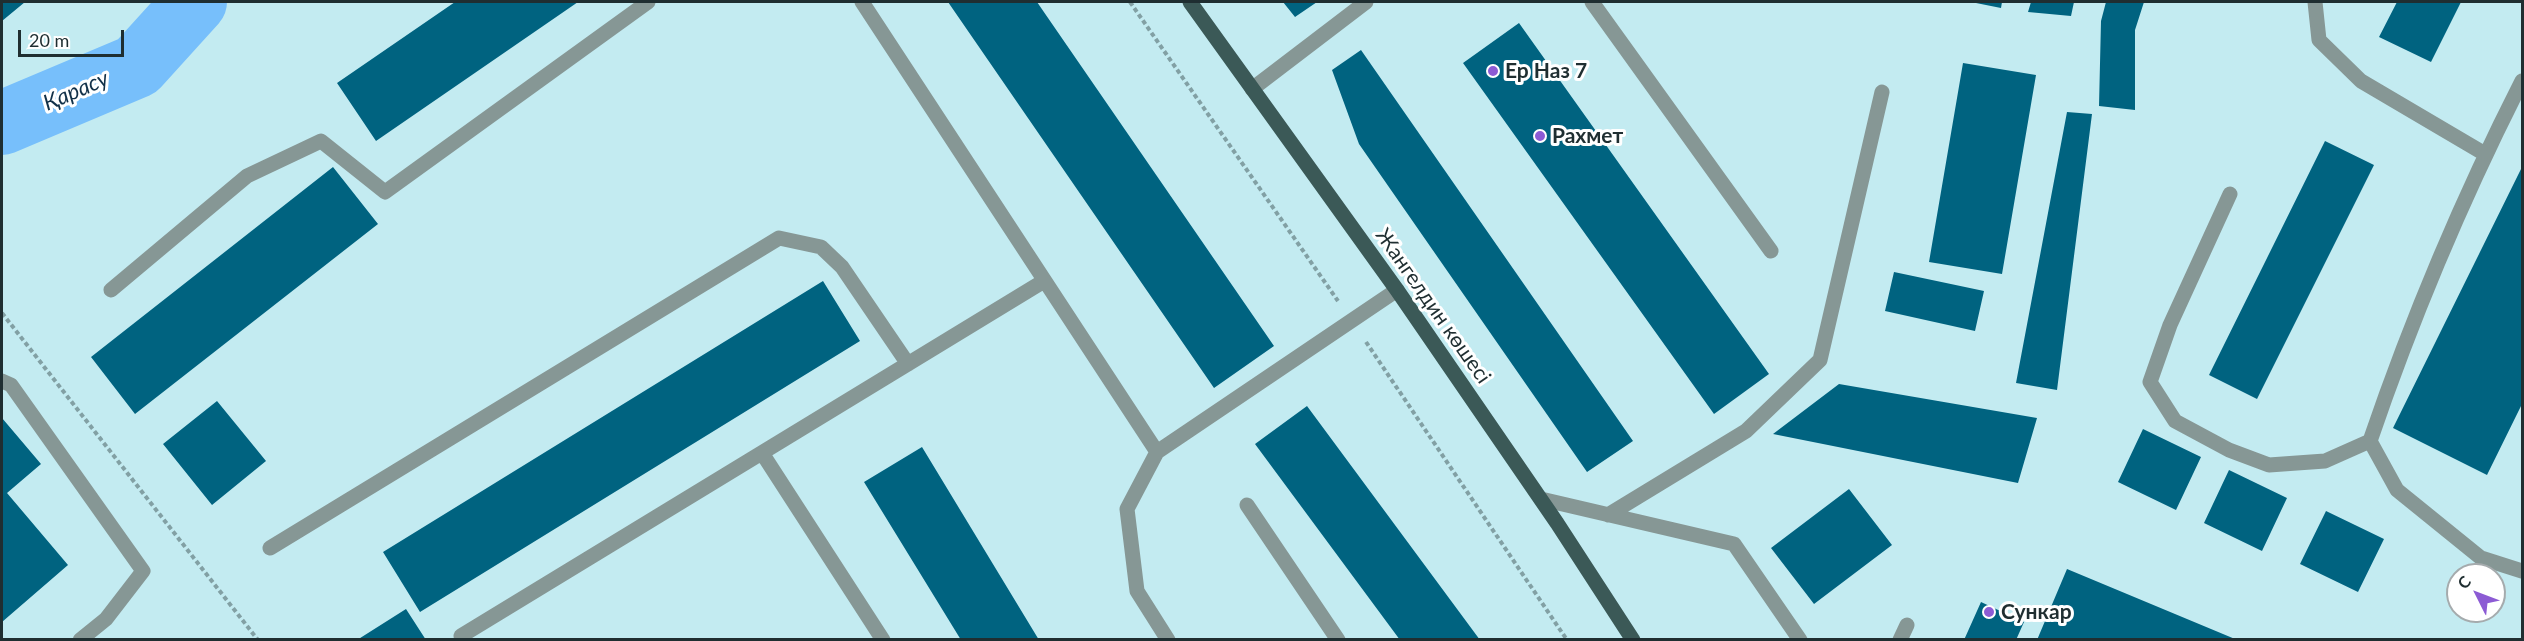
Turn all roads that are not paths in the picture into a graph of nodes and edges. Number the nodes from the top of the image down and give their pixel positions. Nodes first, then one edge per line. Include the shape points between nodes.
1 (648, 2) edge
2 (862, 2) edge
3 (1190, 2) edge
4 (1366, 2) edge
5 (1592, 2) edge
6 (2315, 2) edge
7 (2523, 81) edge
8 (1252, 89) junction
9 (1882, 92) dead end
10 (2485, 154) junction
11 (2230, 194) dead end
12 (1772, 250) dead end
13 (1044, 281) junction
14 (111, 290) dead end
15 (1398, 290) junction
16 (908, 364) junction
17 (2, 381) edge
18 (2370, 441) junction
19 (1157, 452) junction
20 (762, 453) junction
21 (1540, 499) junction
22 (1247, 505) dead end
23 (1608, 515) junction
24 (270, 548) dead end
25 (2523, 571) edge
26 (1906, 625) dead end
27 (461, 636) dead end
28 (80, 639) edge
29 (883, 639) edge
30 (1168, 639) edge
31 (1338, 639) edge
32 (1633, 639) edge
33 (1800, 639) edge
34 (1900, 639) edge

1 - 14 street via 385,192 321,141 247,176
2 - 13 street
3 - 8 main road, Жангелдин көшесі
4 - 8 street
5 - 12 street
6 - 10 street via 2319,40 2361,81
7 - 10 street
8 - 15 main road, Жангелдин көшесі
9 - 23 street via 1820,360 1746,431
10 - 18 street via 2394,371
11 - 18 street via 2170,325 2150,382 2175,421 2229,450 2269,465 2325,461
13 - 16 street
13 - 19 street
15 - 19 street
15 - 21 main road, Жангелдин көшесі
16 - 20 street
16 - 24 street via 842,267 820,247 779,238
17 - 28 street via 11,385 143,571 106,619
18 - 25 street via 2397,490 2481,558
19 - 30 street via 1126,509 1137,591
20 - 27 street
20 - 29 street
21 - 23 street
21 - 32 main road, Жангелдин көшесі
22 - 31 street
23 - 33 street via 1734,544
26 - 34 street

